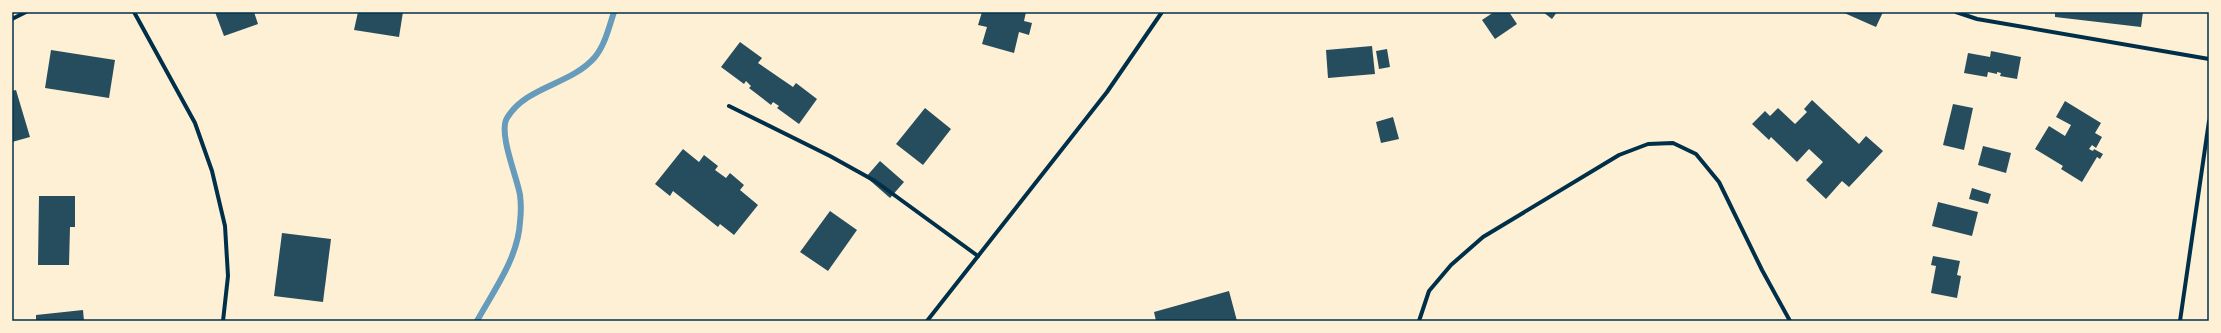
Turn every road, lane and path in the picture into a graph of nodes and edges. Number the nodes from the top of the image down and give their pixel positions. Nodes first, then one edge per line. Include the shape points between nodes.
1 (26, 12) edge
2 (134, 12) edge
3 (1162, 12) edge
4 (1956, 12) edge
5 (12, 19) edge
6 (2209, 59) edge
7 (729, 106) dead end
8 (2209, 121) edge
9 (978, 256) junction
10 (223, 321) edge
11 (927, 321) edge
12 (1419, 321) edge
13 (1790, 321) edge
14 (2180, 321) edge

1 - 5 street
2 - 10 street via 194,123 212,171 225,226 228,276
3 - 9 street via 1107,92
4 - 6 street via 1977,19
7 - 9 street via 875,181
8 - 14 street
9 - 11 street
12 - 13 street via 1429,292 1451,265 1483,237 1619,155 1648,144 1673,143 1696,154 1719,182

